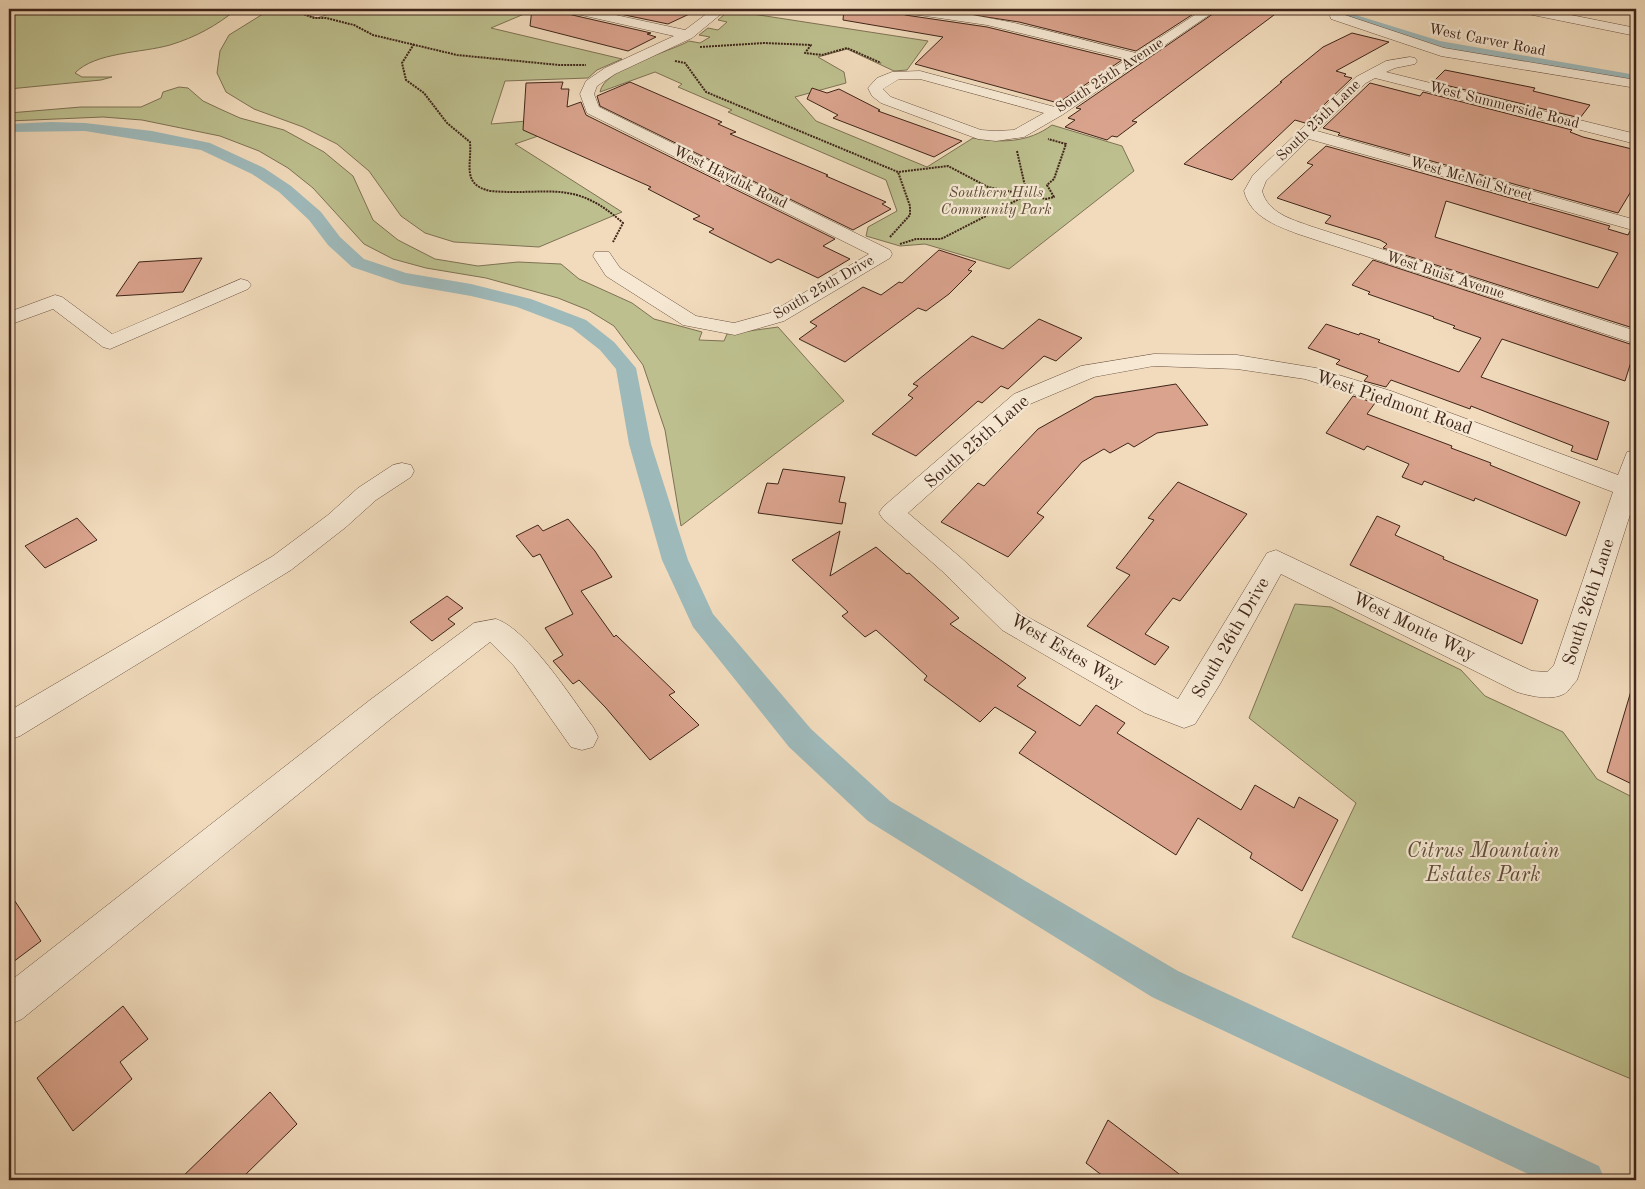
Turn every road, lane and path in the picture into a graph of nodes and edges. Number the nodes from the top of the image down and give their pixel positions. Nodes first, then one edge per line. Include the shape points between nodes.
1 (572, 9) edge
2 (722, 9) edge
3 (905, 9) edge
4 (1523, 9) edge
5 (1189, 10) dead end
6 (1208, 11) edge
7 (1336, 16) dead end
8 (1636, 32) edge
9 (687, 35) junction
10 (414, 44) dead end
11 (712, 49) dead end
12 (1138, 58) junction
13 (1410, 61) dead end
14 (903, 74) junction
15 (1371, 74) junction
16 (1636, 84) edge
17 (1057, 112) junction
18 (1306, 134) junction
19 (1040, 137) dead end
20 (1636, 139) edge
21 (1011, 142) junction
22 (1027, 195) junction
23 (1258, 205) joint
24 (1636, 226) edge
25 (888, 247) junction
26 (602, 256) joint
27 (240, 285) dead end
28 (9, 319) edge
29 (1636, 338) edge
30 (1154, 360) joint
31 (1636, 458) edge
32 (402, 471) dead end
33 (1625, 487) junction
34 (892, 514) joint
35 (1276, 560) joint
36 (1554, 685) joint
37 (1184, 715) joint
38 (9, 727) edge
39 (582, 736) dead end
40 (9, 1006) edge

1 - 9 street
2 - 9 street
3 - 12 street via 987,21
4 - 8 street
5 - 6 street
6 - 12 street, South 25th Avenue
7 - 16 street, West Carver Road via 1441,52
9 - 25 street, West Hayduk Road via 610,71 591,84 587,94 592,110
10 - 26 path via 402,63 406,80 424,93 447,124 470,142 473,185 485,192 567,192 593,200 623,223 619,234
11 - 14 path via 722,45 780,42 811,45 805,53 822,55 847,48 899,69
12 - 17 street, South 25th Avenue
13 - 15 street, South 25th Lane via 1391,64
14 - 17 street via 920,75
14 - 21 street via 882,80 875,88 877,93 886,100 978,134
15 - 18 street, South 25th Lane
15 - 20 street, West Summerside Road
17 - 21 street, South 25th Avenue
18 - 23 street, South 25th Lane via 1259,179 1253,191
18 - 24 street, West McNeil Street
19 - 22 path via 1066,144 1054,178 1047,184 1054,197 1046,199
21 - 22 path
22 - 25 path via 941,239 916,240
22 - 25 path via 973,181 948,166 898,172 910,215
23 - 29 street, West Buist Avenue via 1277,219 1304,230
25 - 26 street, South 25th Drive via 777,317 735,329 690,321 613,272
27 - 28 street via 110,343 55,301
30 - 33 street, West Piedmont Road via 1237,362 1308,373 1383,396
30 - 34 street, South 25th Lane via 1090,371 1022,399
31 - 33 street, South 26th Lane
32 - 38 street via 367,494 282,563
33 - 36 street, South 26th Lane via 1567,671
34 - 37 street, West Estes Way via 1012,622 1156,704
35 - 36 street, West Monte Way via 1528,683
35 - 37 street, South 26th Drive
39 - 40 street via 524,658 496,630 484,631 381,709

